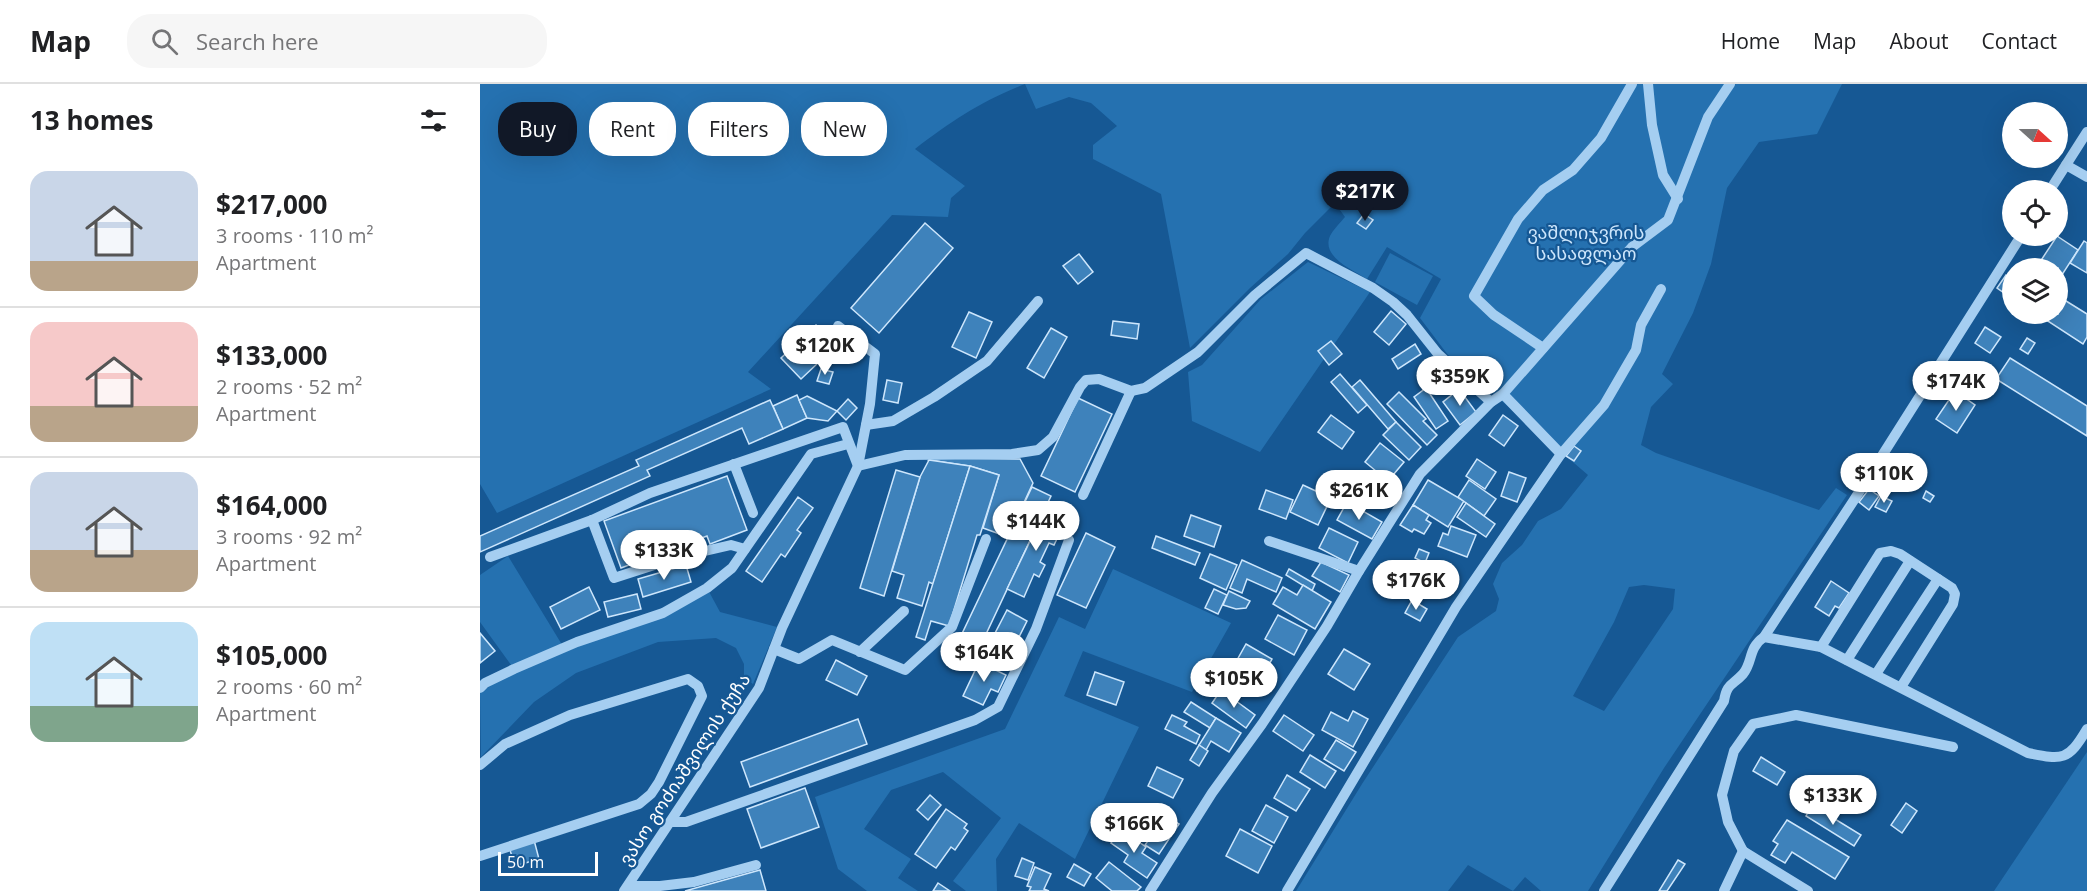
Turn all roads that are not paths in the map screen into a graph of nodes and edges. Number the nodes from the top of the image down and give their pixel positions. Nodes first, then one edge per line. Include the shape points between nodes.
1 (1632, 84) edge
2 (1648, 84) edge
3 (1730, 84) edge
4 (2087, 132) edge
5 (2068, 162) edge
6 (2068, 166) edge
7 (2087, 177) edge
8 (1678, 199) junction
9 (2015, 246) edge
10 (1661, 289) dead end
11 (1038, 301) dead end
12 (838, 326) dead end
13 (1543, 348) junction
14 (1131, 391) junction
15 (1503, 394) junction
16 (1491, 402) junction
17 (866, 425) junction
18 (848, 444) junction
19 (1561, 454) junction
20 (734, 464) junction
21 (858, 466) junction
22 (1083, 495) dead end
23 (753, 513) dead end
24 (592, 520) junction
25 (986, 539) dead end
26 (1069, 540) dead end
27 (1269, 541) dead end
28 (745, 549) junction
29 (490, 557) dead end
30 (1910, 561) junction
31 (1359, 571) junction
32 (1938, 579) junction
33 (904, 611) dead end
34 (1764, 637) junction
35 (1821, 647) junction
36 (774, 649) junction
37 (860, 652) junction
38 (1847, 660) junction
39 (1875, 674) junction
40 (1901, 687) junction
41 (480, 688) edge
42 (2087, 729) edge
43 (1953, 747) dead end
44 (480, 765) edge
45 (671, 822) junction
46 (1743, 851) junction
47 (480, 856) edge
48 (756, 865) dead end
49 (626, 888) edge
50 (1150, 891) edge
51 (1287, 891) edge
52 (1604, 891) edge
53 (1724, 891) edge
54 (1808, 891) edge

1 - 13 street via 1601,138 1573,170 1543,190 1518,219 1474,296 1494,315
2 - 8 street via 1663,175
3 - 8 street via 1708,117
4 - 5 street
6 - 7 street
8 - 13 street via 1668,220 1632,247
9 - 34 street
10 - 19 street via 1641,325 1636,350 1604,405
11 - 17 street via 987,361 893,421
12 - 17 street, ვასო გოძიაშვილის ქუჩა via 875,354
13 - 15 street
14 - 16 street via 1145,388 1198,352 1255,294 1306,253 1393,302 1438,354
14 - 21 street via 1099,379 1086,380 1053,437 1038,450 1012,454 905,455
14 - 22 street
15 - 16 street
15 - 19 street
16 - 31 street via 1420,474
17 - 21 street, ვასო გოძიაშვილის ქუჩა
18 - 20 street via 843,427
18 - 21 street
18 - 28 street via 811,454
19 - 51 street via 1456,607
20 - 23 street
20 - 24 street via 650,493
21 - 36 street, ვასო გოძიაშვილის ქუჩა
24 - 28 street via 614,578 731,545
24 - 29 street
25 - 37 street via 952,627 905,670
26 - 45 street via 1036,629 998,707 975,720 686,822
27 - 31 street
28 - 41 street via 732,568 716,581 663,613 577,642
30 - 32 street
30 - 35 street via 1891,551 1880,553
30 - 38 street
31 - 50 street via 1327,626
32 - 39 street
32 - 40 street via 1952,588 1953,604
33 - 37 street
34 - 35 street
34 - 52 street via 1752,648 1742,674 1729,685 1724,701
35 - 38 street
36 - 37 street via 799,659 832,640
36 - 45 street, ვასო გოძიაშვილის ქუჩა via 759,688
38 - 39 street
39 - 40 street
40 - 42 street via 2028,753 2064,756 2076,748
43 - 46 street via 1796,715 1754,724 1734,751 1722,795 1728,822
44 - 47 street via 505,744 570,715 688,679 698,686 702,696 659,782 639,804
45 - 49 street, ვასო გოძიაშვილის ქუჩა
46 - 53 street
46 - 54 street
48 - 49 street via 694,882

